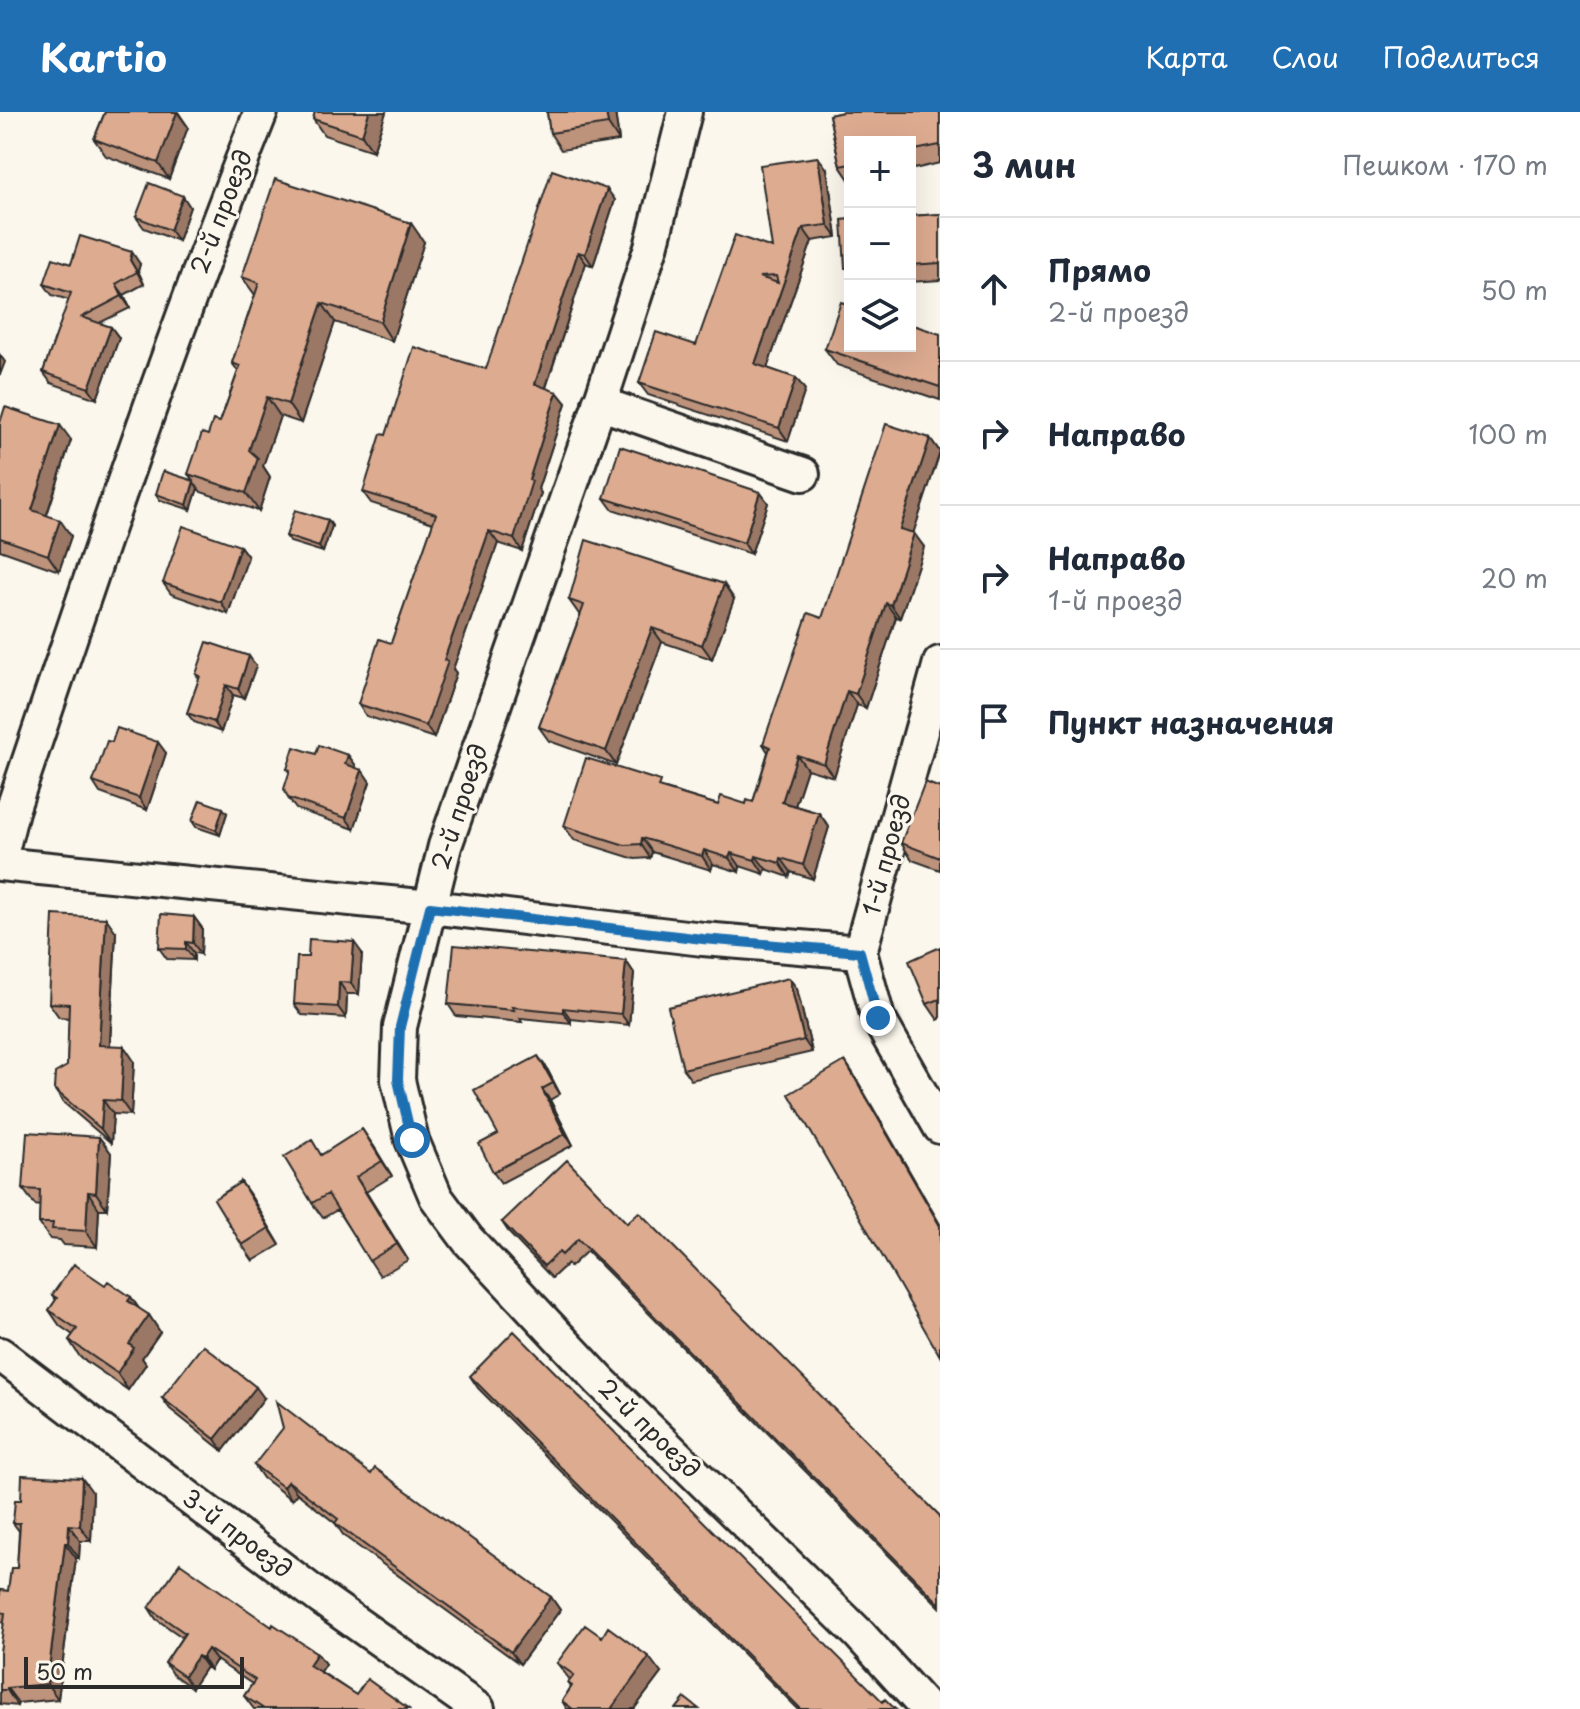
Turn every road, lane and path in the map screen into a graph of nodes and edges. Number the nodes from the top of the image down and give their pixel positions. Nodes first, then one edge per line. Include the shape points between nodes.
1 (261, 112) edge
2 (685, 112) edge
3 (599, 403) junction
4 (803, 474) dead end
5 (940, 663) edge
6 (0, 861) edge
7 (430, 907) junction
8 (860, 952) junction
9 (940, 1127) edge
10 (0, 1354) edge
11 (478, 1709) edge
12 (927, 1709) edge

1 - 6 street, 2-й проезд via 127,467
2 - 3 street, 2-й проезд via 651,247
3 - 4 street
3 - 7 street, 2-й проезд via 445,846
5 - 8 street, 1-й проезд
6 - 7 street
7 - 8 street
7 - 12 street, 2-й проезд via 400,1027 398,1080 412,1140 436,1197 468,1240 600,1381 859,1634
8 - 9 street via 878,1018
10 - 11 street, 3-й проезд via 322,1599

